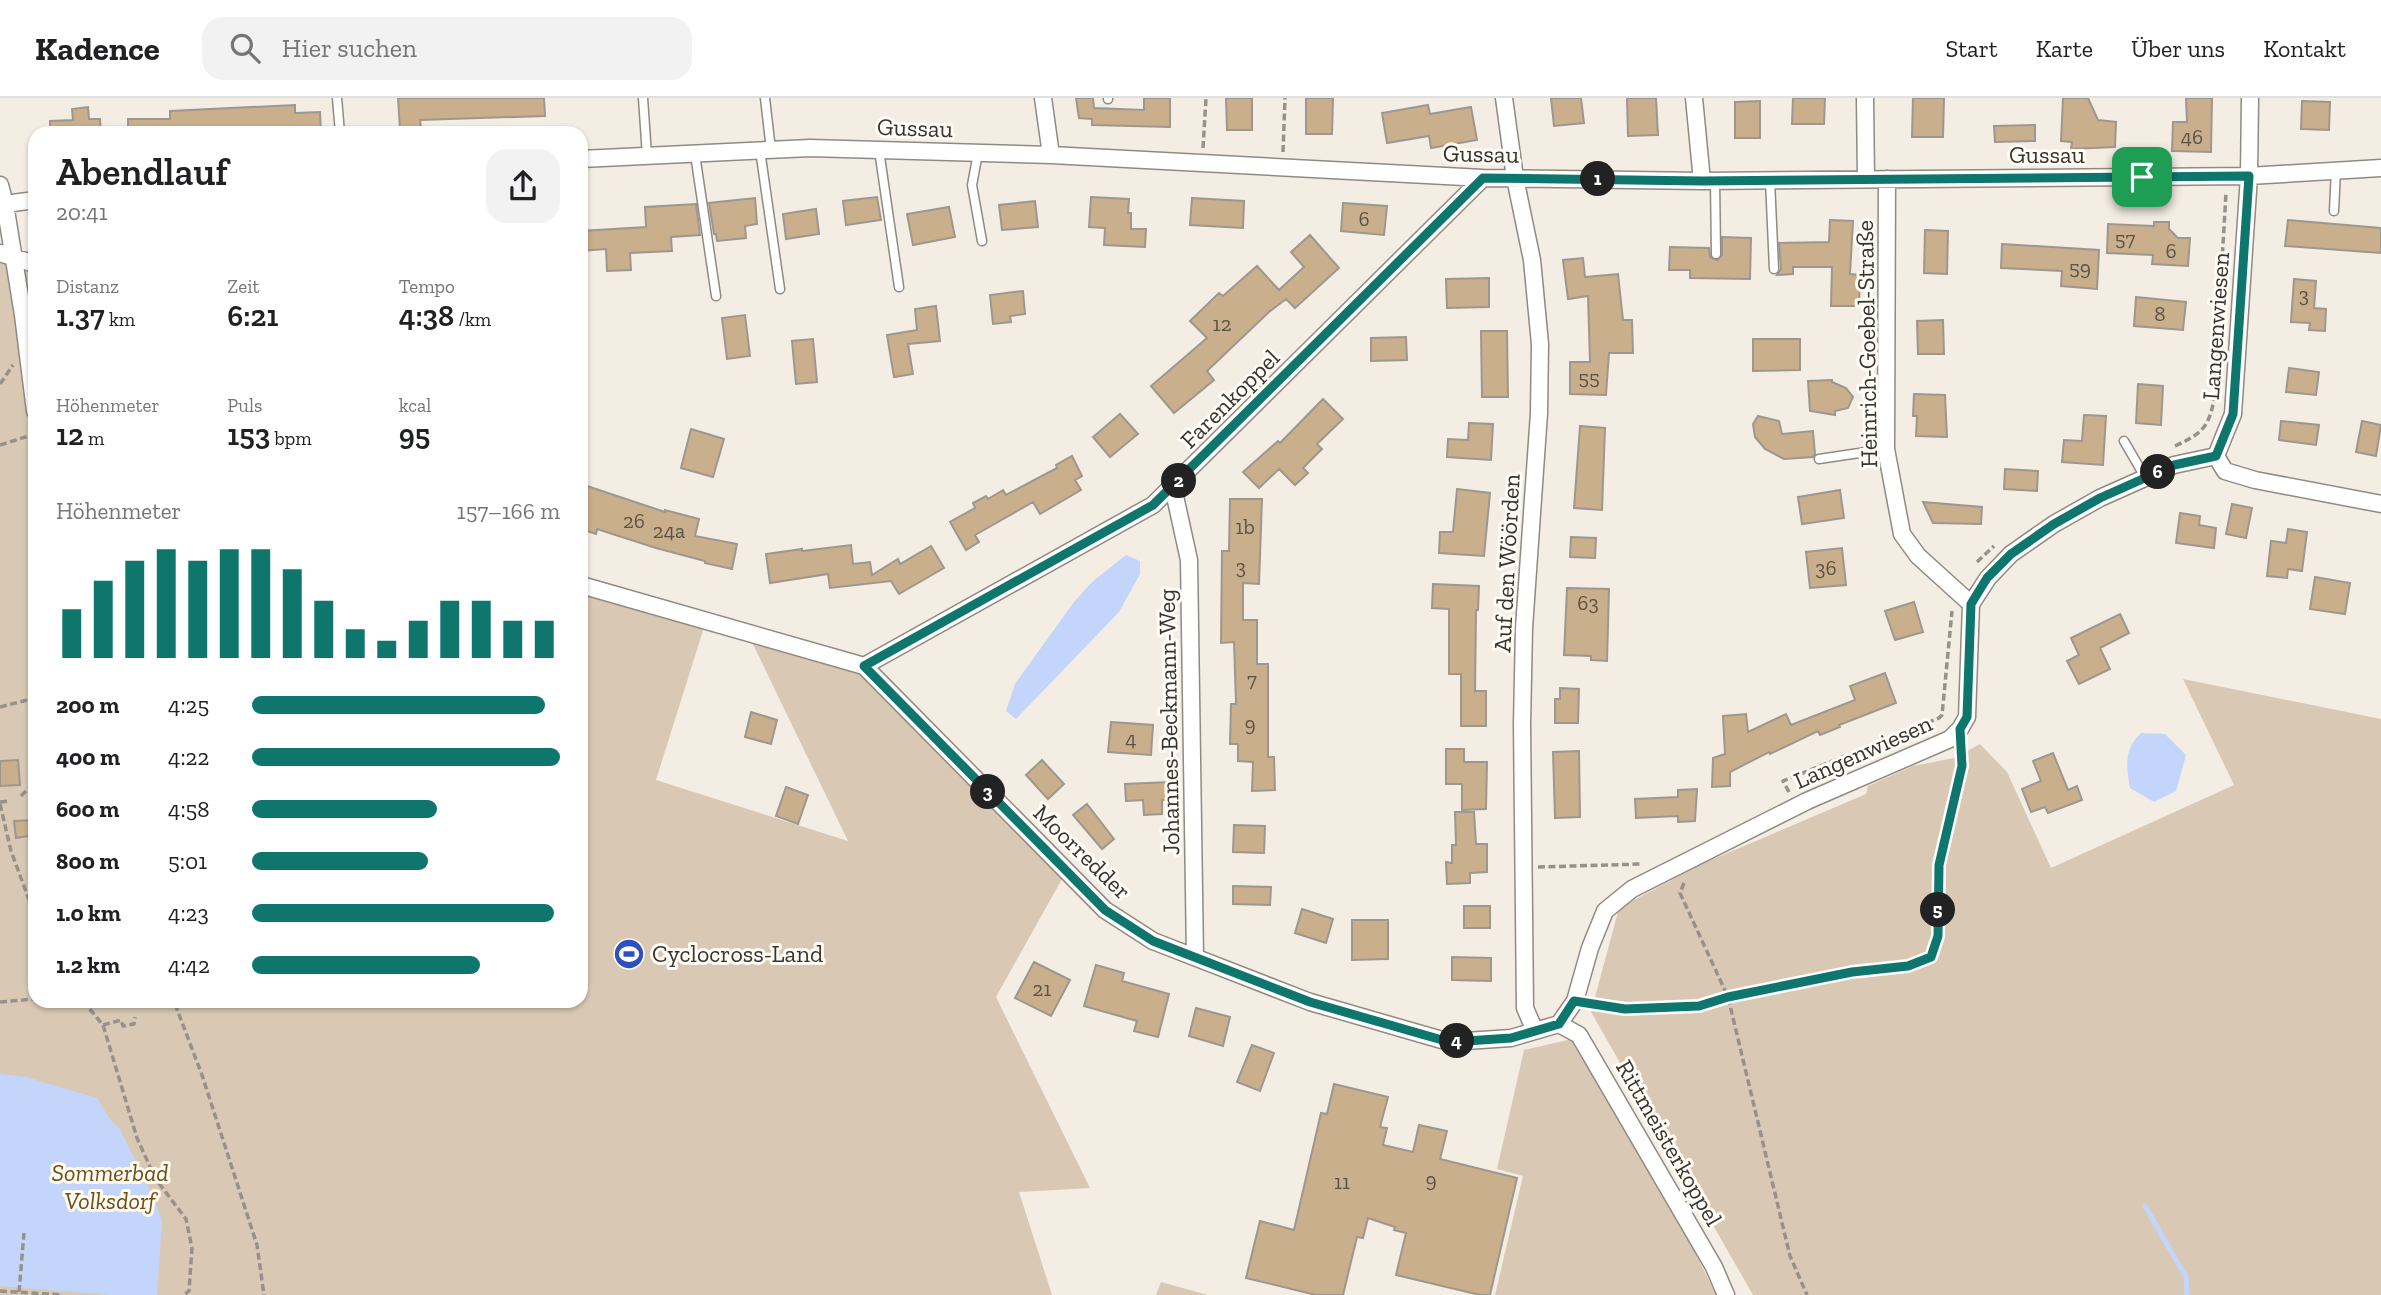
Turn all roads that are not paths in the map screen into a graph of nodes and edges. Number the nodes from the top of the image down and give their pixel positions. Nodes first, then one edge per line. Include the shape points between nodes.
1 (337, 98) edge
2 (643, 98) edge
3 (765, 98) edge
4 (1044, 98) edge
5 (1504, 98) edge
6 (1694, 98) edge
7 (1865, 98) edge
8 (2250, 98) edge
9 (339, 126) edge
10 (765, 150) junction
11 (878, 150) junction
12 (978, 153) junction
13 (695, 154) junction
14 (1051, 155) junction
15 (647, 156) junction
16 (588, 159) edge
17 (2381, 168) edge
18 (2336, 169) junction
19 (2249, 176) junction
20 (1483, 178) junction
21 (1515, 178) junction
22 (1866, 179) junction
23 (1887, 179) junction
24 (1770, 180) junction
25 (1709, 181) junction
26 (0, 185) edge
27 (28, 201) edge
28 (5, 204) junction
29 (2334, 211) dead end
30 (982, 241) dead end
31 (1716, 254) dead end
32 (6, 255) edge
33 (28, 262) edge
34 (1774, 269) dead end
35 (900, 287) dead end
36 (780, 289) dead end
37 (716, 296) dead end
38 (28, 355) edge
39 (2124, 441) dead end
40 (1886, 449) junction
41 (2216, 456) junction
42 (1819, 459) dead end
43 (2145, 477) junction
44 (1173, 487) junction
45 (2381, 504) edge
46 (588, 587) edge
47 (1971, 604) junction
48 (864, 666) junction
49 (1195, 957) junction
50 (1559, 1024) junction
51 (1535, 1031) junction
52 (1726, 1295) edge

1 - 9 lane
2 - 15 lane
3 - 10 lane
4 - 14 street
5 - 21 street, Auf den Wöörden
6 - 25 street
7 - 22 street
8 - 19 street, Langenwiesen
10 - 11 street, Gussau
10 - 13 street, Gussau
10 - 36 lane
11 - 12 street, Gussau
11 - 35 lane
12 - 14 street, Gussau
12 - 30 lane via 972,185
13 - 15 street, Gussau
13 - 37 lane
14 - 20 street, Gussau
15 - 16 street, Gussau
17 - 18 street, Gussau
18 - 19 street, Gussau
18 - 29 lane
19 - 23 street, Gussau
19 - 41 street, Langenwiesen via 2233,414
20 - 21 street, Gussau
20 - 44 street, Farenkoppel
21 - 25 street, Gussau
21 - 51 street, Auf den Wöörden via 1532,260 1540,344 1524,628 1522,867 1525,1007
22 - 23 street, Gussau
22 - 24 street, Gussau
23 - 40 street, Heinrich-Goebel-Straße
24 - 25 street, Gussau
24 - 34 lane
25 - 31 lane
26 - 28 street
27 - 28 street
28 - 32 street
32 - 33 street
32 - 38 street via 23,315
39 - 43 lane
40 - 42 lane
40 - 47 street, Heinrich-Goebel-Straße via 1902,534 1918,556
41 - 43 street
41 - 45 street via 2225,471 2255,480
43 - 47 street via 2054,524 2011,554 1987,578
44 - 48 street, Farenkoppel via 1153,505
44 - 49 street, Johannes-Beckmann-Weg via 1189,559
46 - 48 street, Moorredder
47 - 50 street, Langenwiesen via 1967,717 1960,729 1950,739 1807,801 1632,889 1605,911 1574,1001
48 - 49 street, Moorredder via 1105,910 1153,941
49 - 51 street, Moorredder via 1310,1002 1442,1040 1511,1038
50 - 51 street, Moorredder
50 - 52 street, Rittmeisterkoppel via 1579,1035 1600,1069

